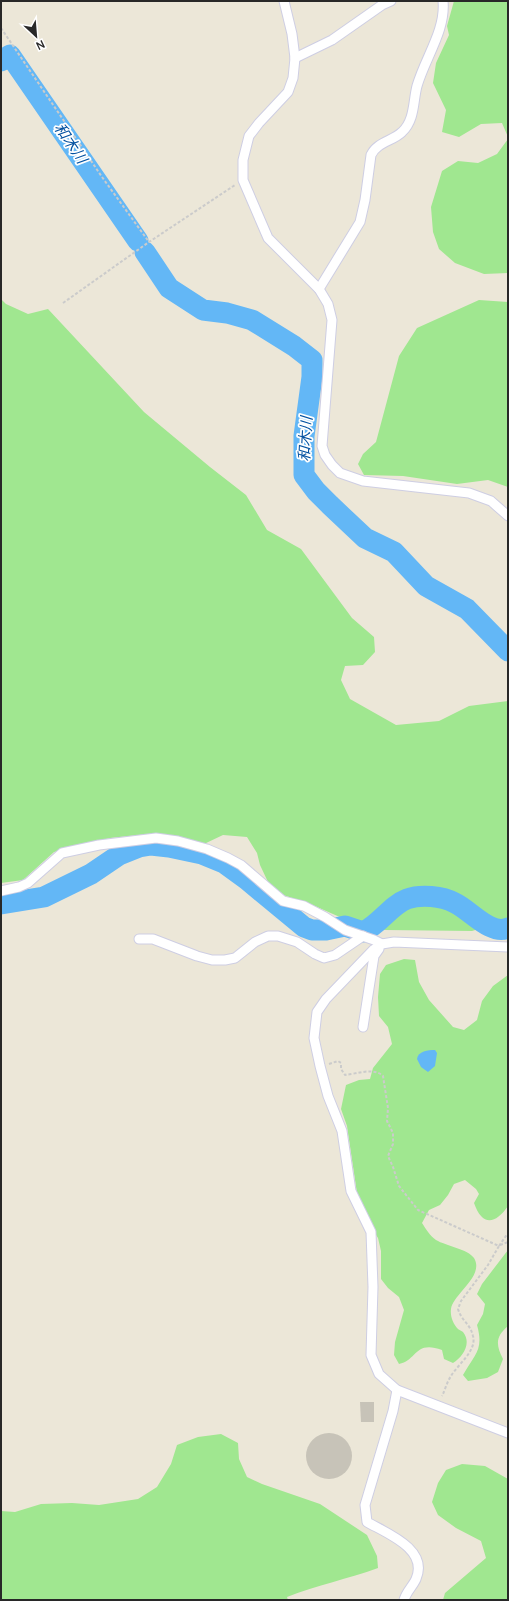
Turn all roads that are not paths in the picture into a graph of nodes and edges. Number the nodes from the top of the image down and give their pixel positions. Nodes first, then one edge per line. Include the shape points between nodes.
1 (284, 1) edge
2 (392, 1) edge
3 (443, 1) edge
4 (295, 58) junction
5 (319, 289) junction
6 (508, 516) edge
7 (1, 891) edge
8 (363, 936) junction
9 (139, 939) dead end
10 (382, 944) junction
11 (508, 948) edge
12 (362, 1027) dead end
13 (397, 1390) junction
14 (508, 1433) edge
15 (404, 1600) edge

1 - 4 street
2 - 4 street via 382,5 332,40
3 - 5 street via 442,19 417,87 413,110 407,124 402,132 374,149 360,222
4 - 5 street via 293,78 288,92 250,136 243,160 243,180 268,238
5 - 6 street via 328,304 332,320 322,446 332,465 340,473 363,481 481,496
7 - 8 street via 28,883 62,854 99,845 156,838 207,849 228,858 241,865 283,901 304,906 345,930
8 - 9 street via 335,955 324,958 297,942 278,936 268,936 255,942 235,958 225,960 197,956 153,939
8 - 10 street
10 - 11 street via 394,942
10 - 12 street via 374,956
10 - 13 street via 373,950 326,999 317,1012 314,1038 328,1096 342,1131 351,1191 371,1232 373,1364 379,1374
13 - 14 street
13 - 15 street via 365,1505 367,1522 404,1543 416,1556 419,1566 417,1578

